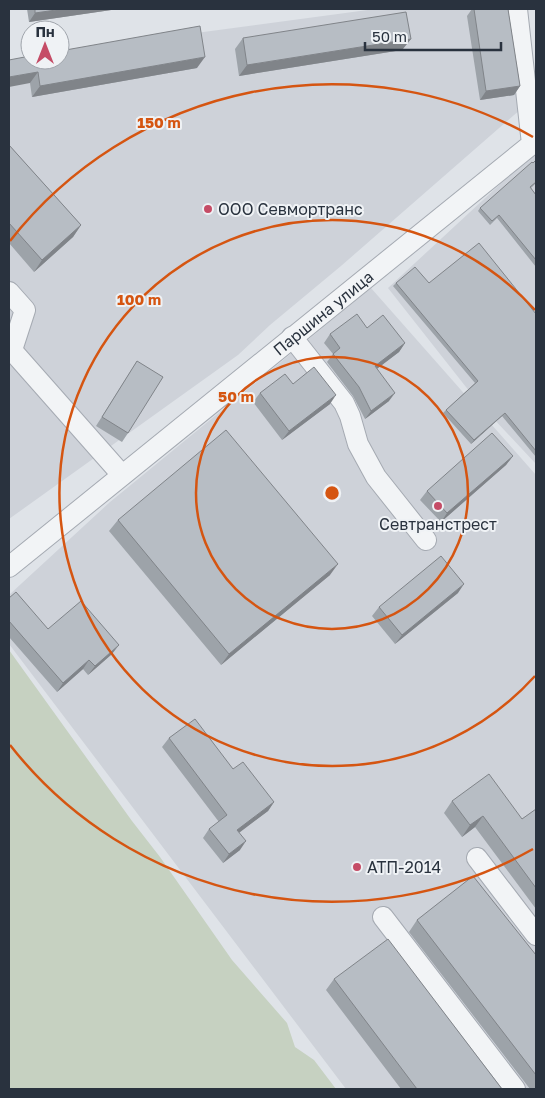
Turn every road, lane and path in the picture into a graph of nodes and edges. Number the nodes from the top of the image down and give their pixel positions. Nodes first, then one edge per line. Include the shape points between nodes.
1 (517, 9) edge
2 (9, 292) edge
3 (292, 337) junction
4 (10, 350) edge
5 (122, 474) junction
6 (426, 540) dead end
7 (9, 567) edge
8 (477, 858) dead end
9 (383, 917) dead end
10 (536, 935) edge
11 (515, 1089) edge

1 - 3 street, Паршина улица via 532,144
2 - 4 street via 25,310
3 - 5 street, Паршина улица
3 - 6 street via 344,403 358,444 376,477
4 - 5 street
5 - 7 street, Паршина улица
8 - 10 street
9 - 11 street

